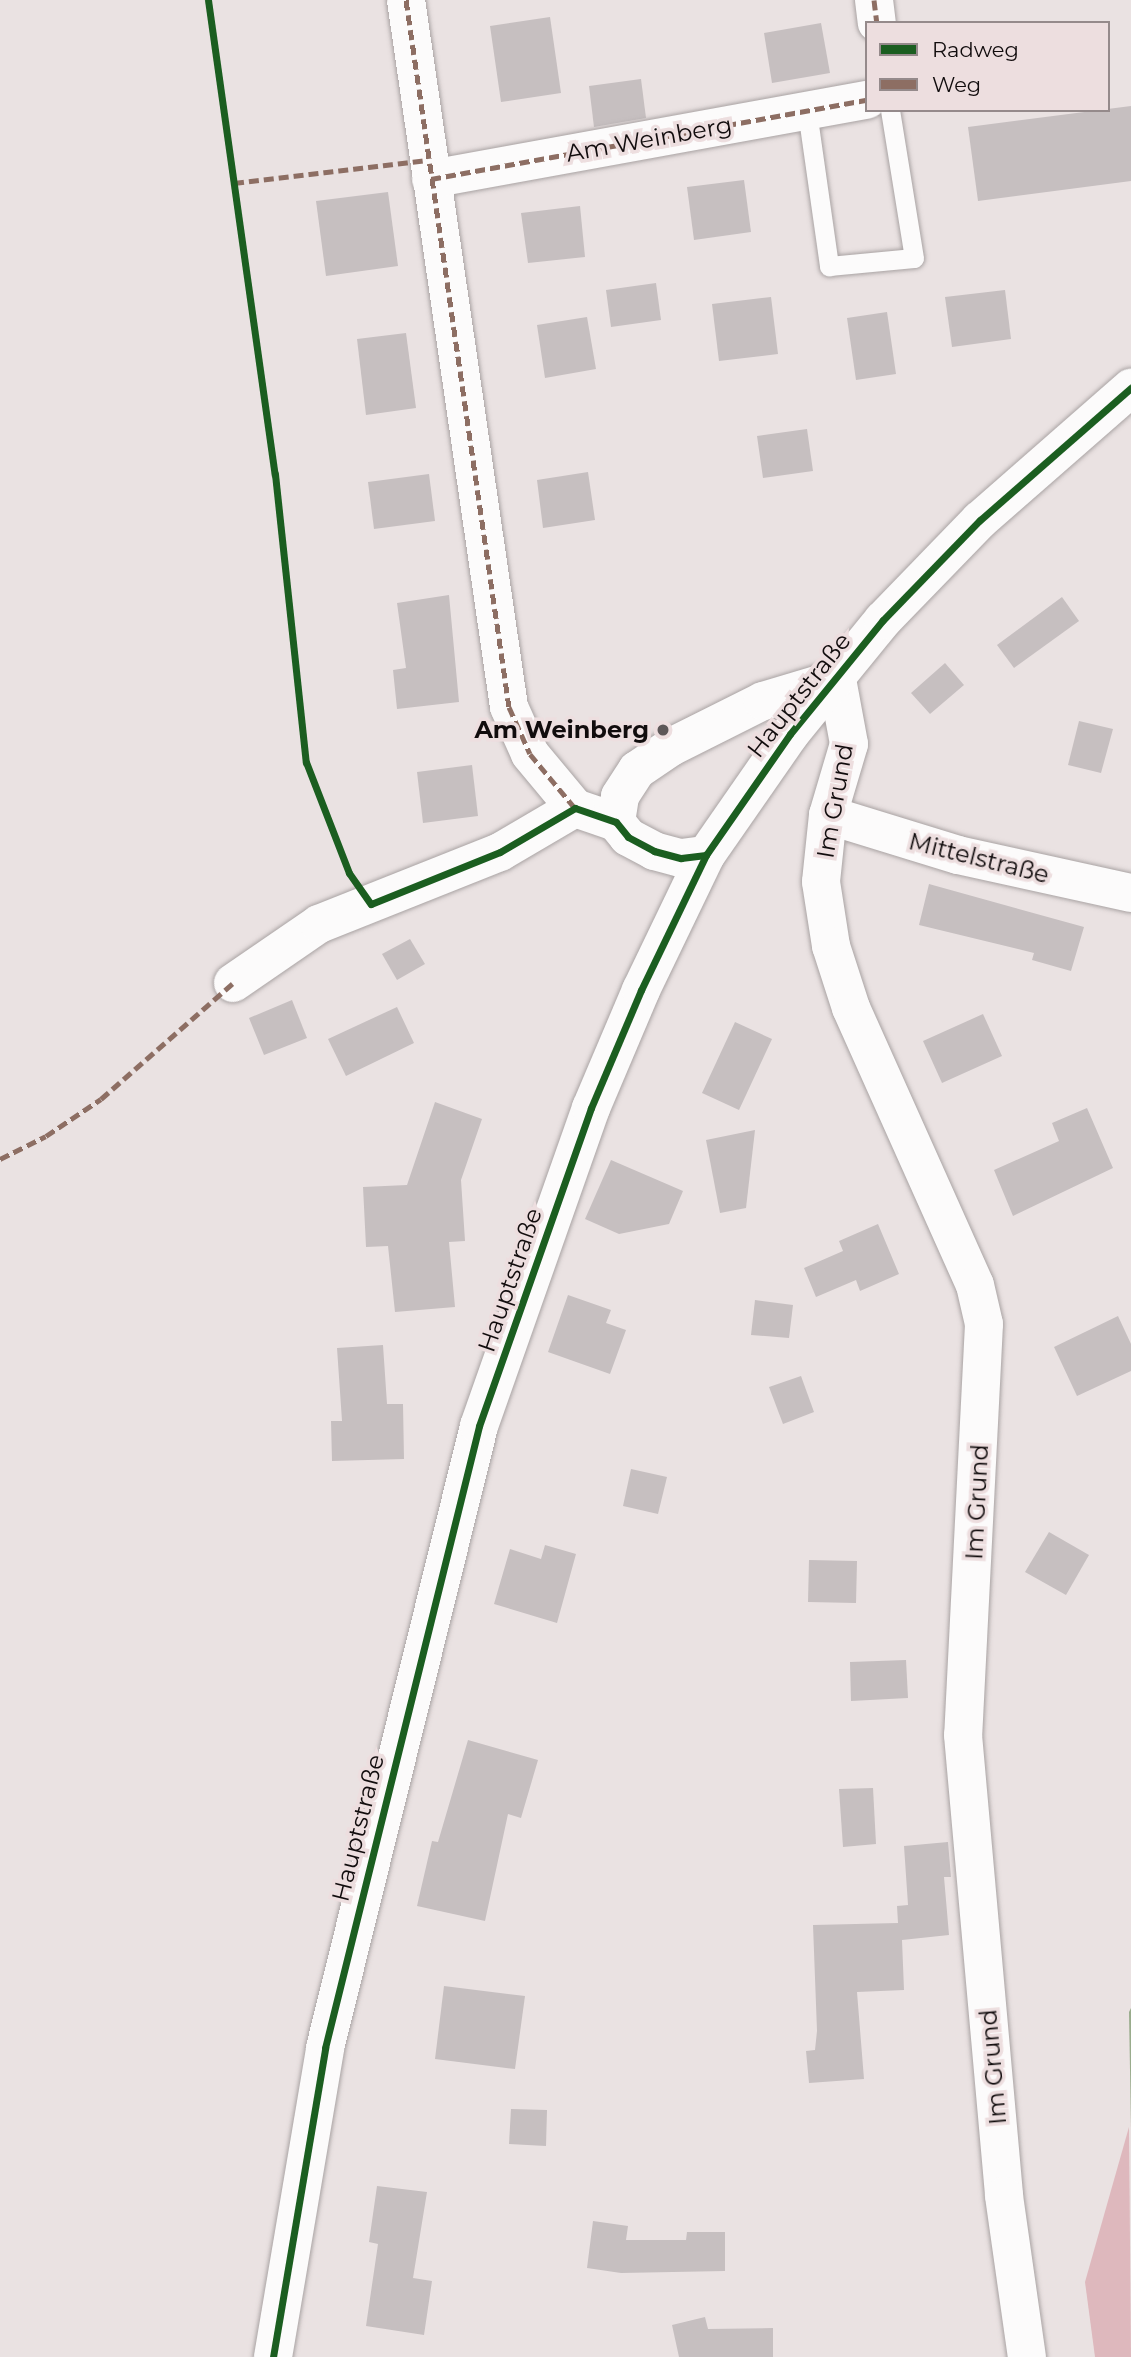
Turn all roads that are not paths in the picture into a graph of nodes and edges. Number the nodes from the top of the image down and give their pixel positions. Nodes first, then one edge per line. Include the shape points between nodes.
1 (406, 0) edge
2 (874, 0) edge
3 (877, 21) edge
4 (865, 100) edge
5 (807, 111) junction
6 (890, 112) edge
7 (431, 178) junction
8 (1131, 388) edge
9 (837, 680) junction
10 (575, 808) junction
11 (828, 815) junction
12 (616, 822) junction
13 (706, 855) junction
14 (1131, 893) edge
15 (233, 983) dead end
16 (273, 2357) edge
17 (1027, 2357) edge

1 - 7 street
2 - 3 street
4 - 5 street, Am Weinberg
5 - 6 lane via 829,266 914,258
5 - 7 street, Am Weinberg
7 - 10 street via 509,707 530,754
8 - 9 street, Hauptstraße via 980,520 883,620
9 - 11 street, Im Grund via 849,744
9 - 12 street via 763,701 671,747 637,771 620,796
9 - 13 street, Hauptstraße via 790,734
10 - 12 street
10 - 15 street via 500,852 319,924
11 - 14 street, Mittelstraße via 958,855
11 - 17 street, Im Grund via 821,882 831,946 850,1008 975,1285 984,1324 963,1735 1004,2196
12 - 13 street via 628,837 654,851 681,858
13 - 16 street, Hauptstraße via 591,1108 479,1426 325,2048

